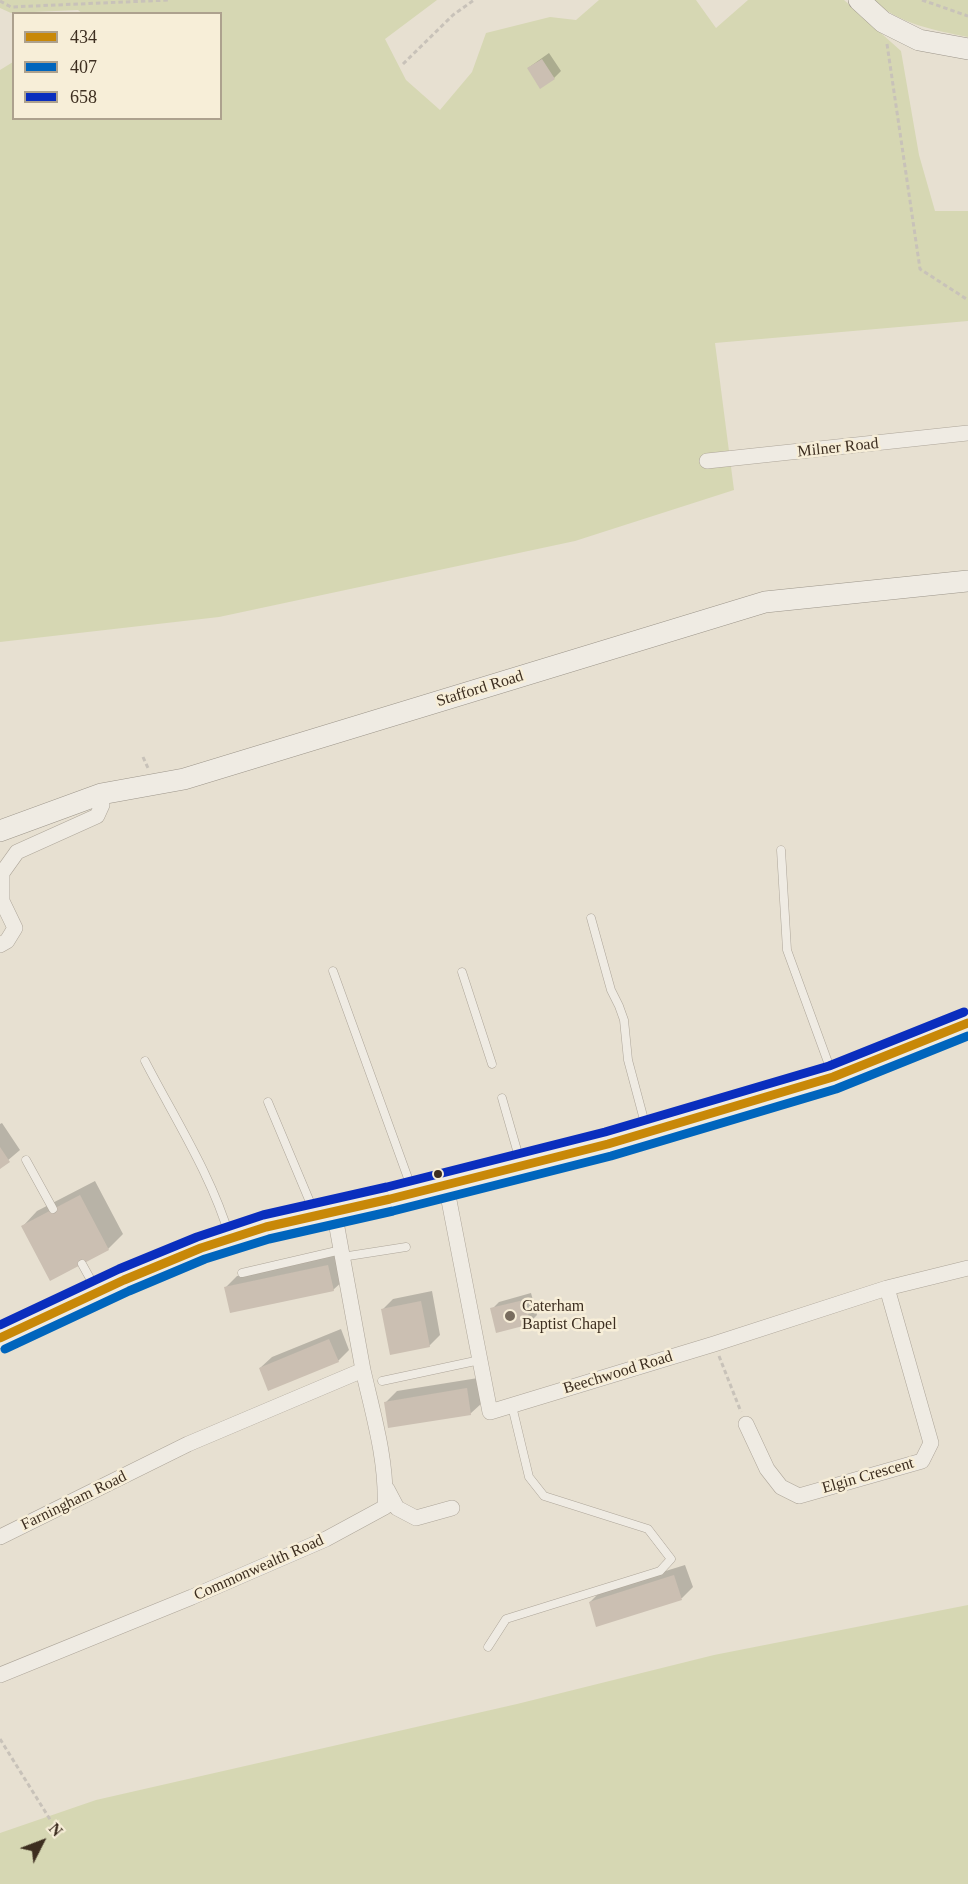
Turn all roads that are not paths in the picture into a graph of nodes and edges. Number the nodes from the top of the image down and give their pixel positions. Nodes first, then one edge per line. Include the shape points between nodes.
1 (859, 0) edge
2 (968, 49) edge
3 (968, 433) edge
4 (707, 461) dead end
5 (968, 581) edge
6 (101, 794) junction
7 (0, 831) edge
8 (781, 850) dead end
9 (591, 918) dead end
10 (0, 945) edge
11 (333, 971) dead end
12 (462, 972) dead end
13 (968, 1023) edge
14 (145, 1062) dead end
15 (492, 1064) dead end
16 (833, 1077) junction
17 (502, 1098) dead end
18 (268, 1102) dead end
19 (647, 1132) junction
20 (26, 1160) dead end
21 (521, 1166) junction
22 (446, 1185) junction
23 (413, 1193) junction
24 (53, 1209) dead end
25 (325, 1213) junction
26 (230, 1238) junction
27 (406, 1247) dead end
28 (342, 1254) junction
29 (82, 1264) dead end
30 (968, 1268) edge
31 (242, 1273) dead end
32 (887, 1288) junction
33 (98, 1292) junction
34 (0, 1338) edge
35 (480, 1360) junction
36 (363, 1370) junction
37 (382, 1381) dead end
38 (512, 1406) junction
39 (746, 1424) road end
40 (386, 1486) junction
41 (452, 1508) dead end
42 (0, 1537) edge
43 (488, 1647) dead end
44 (0, 1675) edge

1 - 2 street via 883,22 919,40
3 - 4 street, Milner Road
5 - 6 street, Stafford Road via 765,602 184,778
6 - 7 street, Stafford Road
6 - 10 street via 97,816 17,852 2,873 2,901 15,928
8 - 16 lane via 787,950
9 - 19 lane via 611,990 624,1020 628,1060
11 - 23 lane
12 - 15 lane
13 - 16 street
14 - 26 lane via 199,1163
16 - 19 street
17 - 21 lane
18 - 25 lane
19 - 21 street
20 - 24 lane
21 - 22 street
22 - 23 street
22 - 35 street, Beechwood Road
23 - 25 street
25 - 26 street
25 - 28 street
26 - 33 street
27 - 28 lane
28 - 31 lane
28 - 36 street
29 - 33 lane
30 - 32 street, Beechwood Road
32 - 38 street, Beechwood Road
32 - 39 street, Elgin Crescent via 931,1443 922,1461 799,1496 781,1487 767,1469
33 - 34 street
35 - 37 lane
35 - 38 street, Beechwood Road via 490,1412
36 - 40 street, Commonwealth Road
36 - 42 street, Farningham Road via 188,1444
38 - 43 lane via 529,1477 544,1496 648,1529 670,1559 660,1571 506,1619
40 - 41 street via 397,1509 416,1518
40 - 44 street, Commonwealth Road via 385,1507 326,1539

